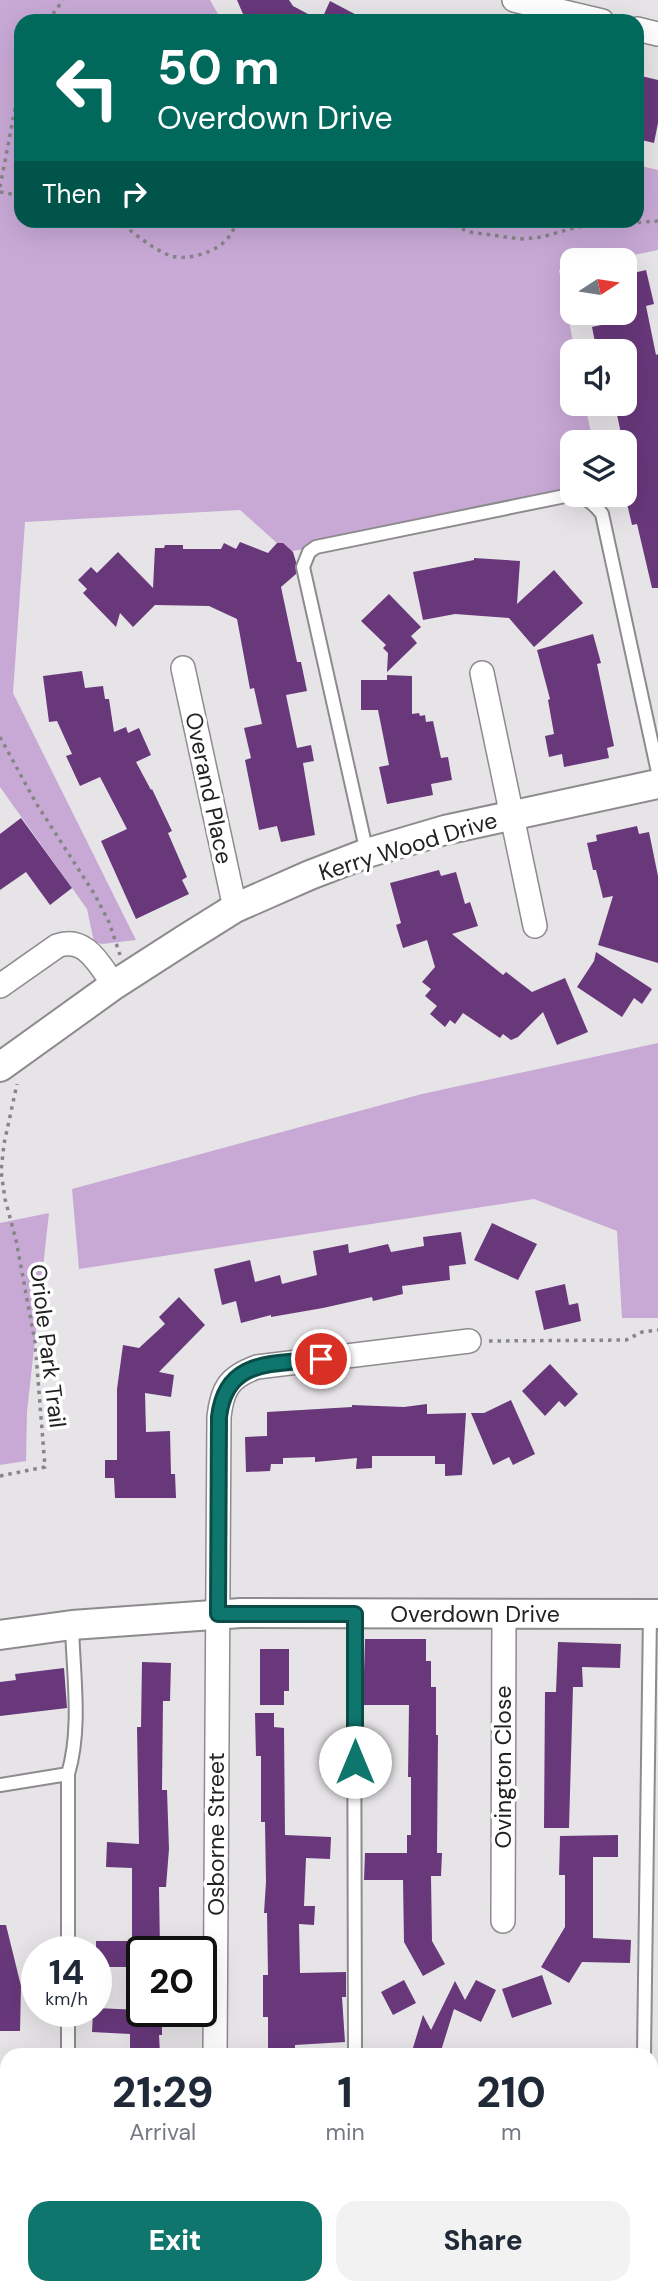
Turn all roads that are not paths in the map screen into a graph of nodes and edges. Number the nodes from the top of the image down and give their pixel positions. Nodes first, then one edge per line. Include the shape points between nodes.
1 (514, 0) edge
2 (566, 6) edge
3 (585, 14) edge
4 (183, 668) dead end
5 (482, 673) dead end
6 (658, 772) edge
7 (658, 784) edge
8 (512, 815) junction
9 (367, 853) junction
10 (235, 908) junction
11 (536, 926) dead end
12 (121, 981) junction
13 (0, 986) edge
14 (4, 1078) edge
15 (469, 1341) road end
16 (504, 1613) junction
17 (218, 1614) junction
18 (355, 1614) junction
19 (654, 1614) edge
20 (72, 1625) junction
21 (0, 1635) edge
22 (68, 1773) junction
23 (0, 1785) edge
24 (503, 1921) dead end
25 (68, 1936) edge
26 (68, 2027) edge
27 (68, 2048) edge
28 (215, 2048) edge
29 (355, 2048) edge
30 (644, 2048) edge

1 - 2 street
2 - 3 street
4 - 10 street, Overand Place
5 - 8 street
6 - 9 lane via 602,514 584,497 570,495 316,547 303,567
7 - 8 street, Kerry Wood Drive
8 - 9 street, Kerry Wood Drive
8 - 11 street
9 - 10 street, Kerry Wood Drive
10 - 12 street, Kerry Wood Drive
12 - 13 street via 89,951 64,943
12 - 14 street, Kerry Wood Drive
15 - 17 street, Osborne Street via 257,1367 234,1378 222,1396 219,1417
16 - 18 street, Overdown Drive
16 - 19 street, Overdown Drive
16 - 24 street, Ovington Close
17 - 18 street, Overdown Drive
17 - 20 street, Overdown Drive
17 - 28 street, Osborne Street
18 - 29 lane
19 - 30 lane
20 - 21 street, Overdown Drive
20 - 22 lane via 75,1711
22 - 23 lane
22 - 25 lane
26 - 27 lane

